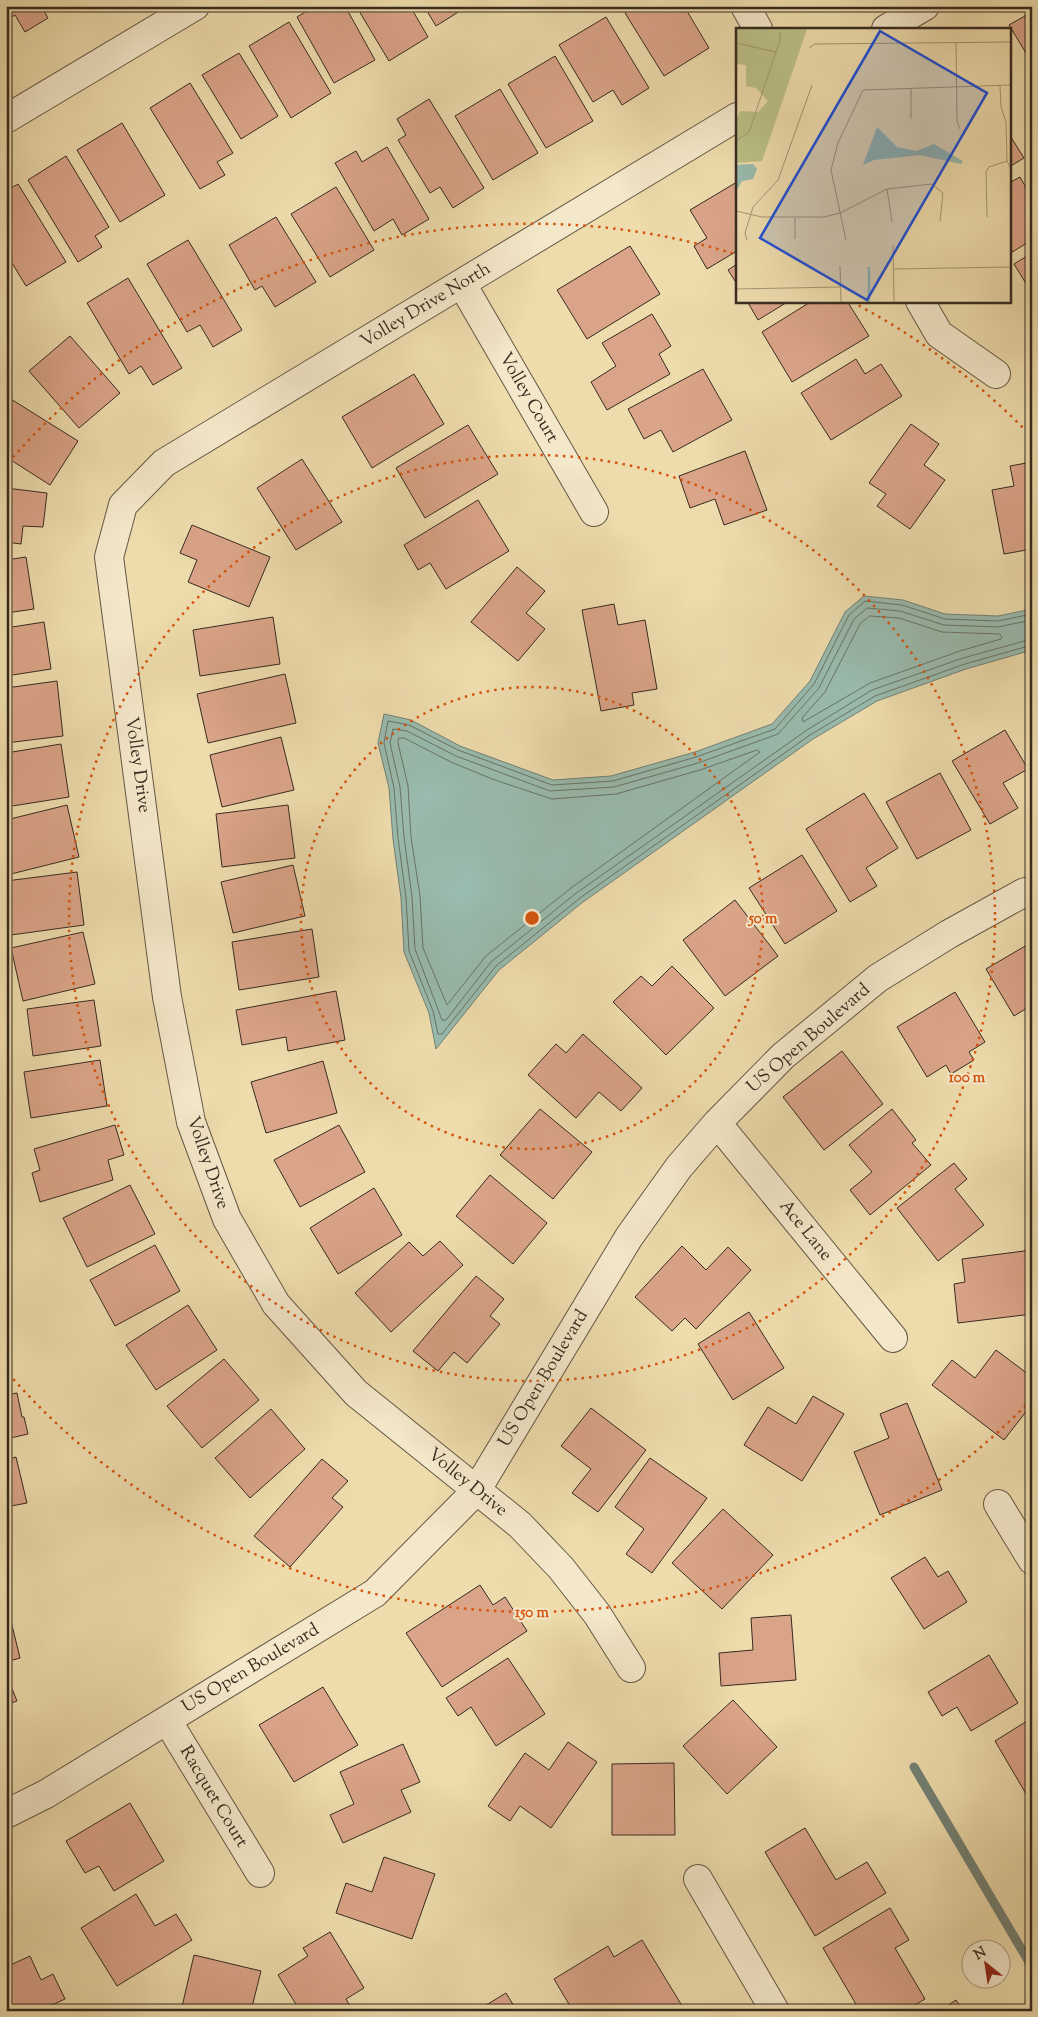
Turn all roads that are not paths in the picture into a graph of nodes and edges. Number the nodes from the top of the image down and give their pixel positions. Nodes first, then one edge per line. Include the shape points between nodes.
1 (195, 6) edge
2 (745, 6) edge
3 (925, 6) edge
4 (757, 28) edge
5 (888, 28) edge
6 (6, 119) edge
7 (736, 119) edge
8 (462, 284) junction
9 (921, 302) edge
10 (996, 374) dead end
11 (123, 505) joint
12 (594, 512) dead end
13 (1032, 891) edge
14 (717, 1123) junction
15 (893, 1338) dead end
16 (476, 1491) junction
17 (998, 1504) dead end
18 (1032, 1560) edge
19 (631, 1668) dead end
20 (167, 1720) junction
21 (6, 1814) edge
22 (260, 1873) dead end
23 (698, 1879) dead end
24 (775, 2011) edge

1 - 6 street
2 - 4 street
3 - 5 street
7 - 8 street, Volley Drive North
8 - 11 street, Volley Drive North via 164,463
8 - 12 street, Volley Court
9 - 10 street via 939,334
11 - 16 street, Volley Drive via 110,558 167,997 191,1122 227,1219 276,1304 356,1393
13 - 14 street, US Open Boulevard via 983,915 878,978 783,1056
14 - 15 street, Ace Lane
14 - 16 street, US Open Boulevard via 679,1167 629,1237
16 - 19 street, Volley Drive via 520,1525 561,1568 597,1614
16 - 20 street, US Open Boulevard via 375,1593
17 - 18 street
20 - 21 street, US Open Boulevard via 46,1794
20 - 22 street, Racquet Court
23 - 24 street

